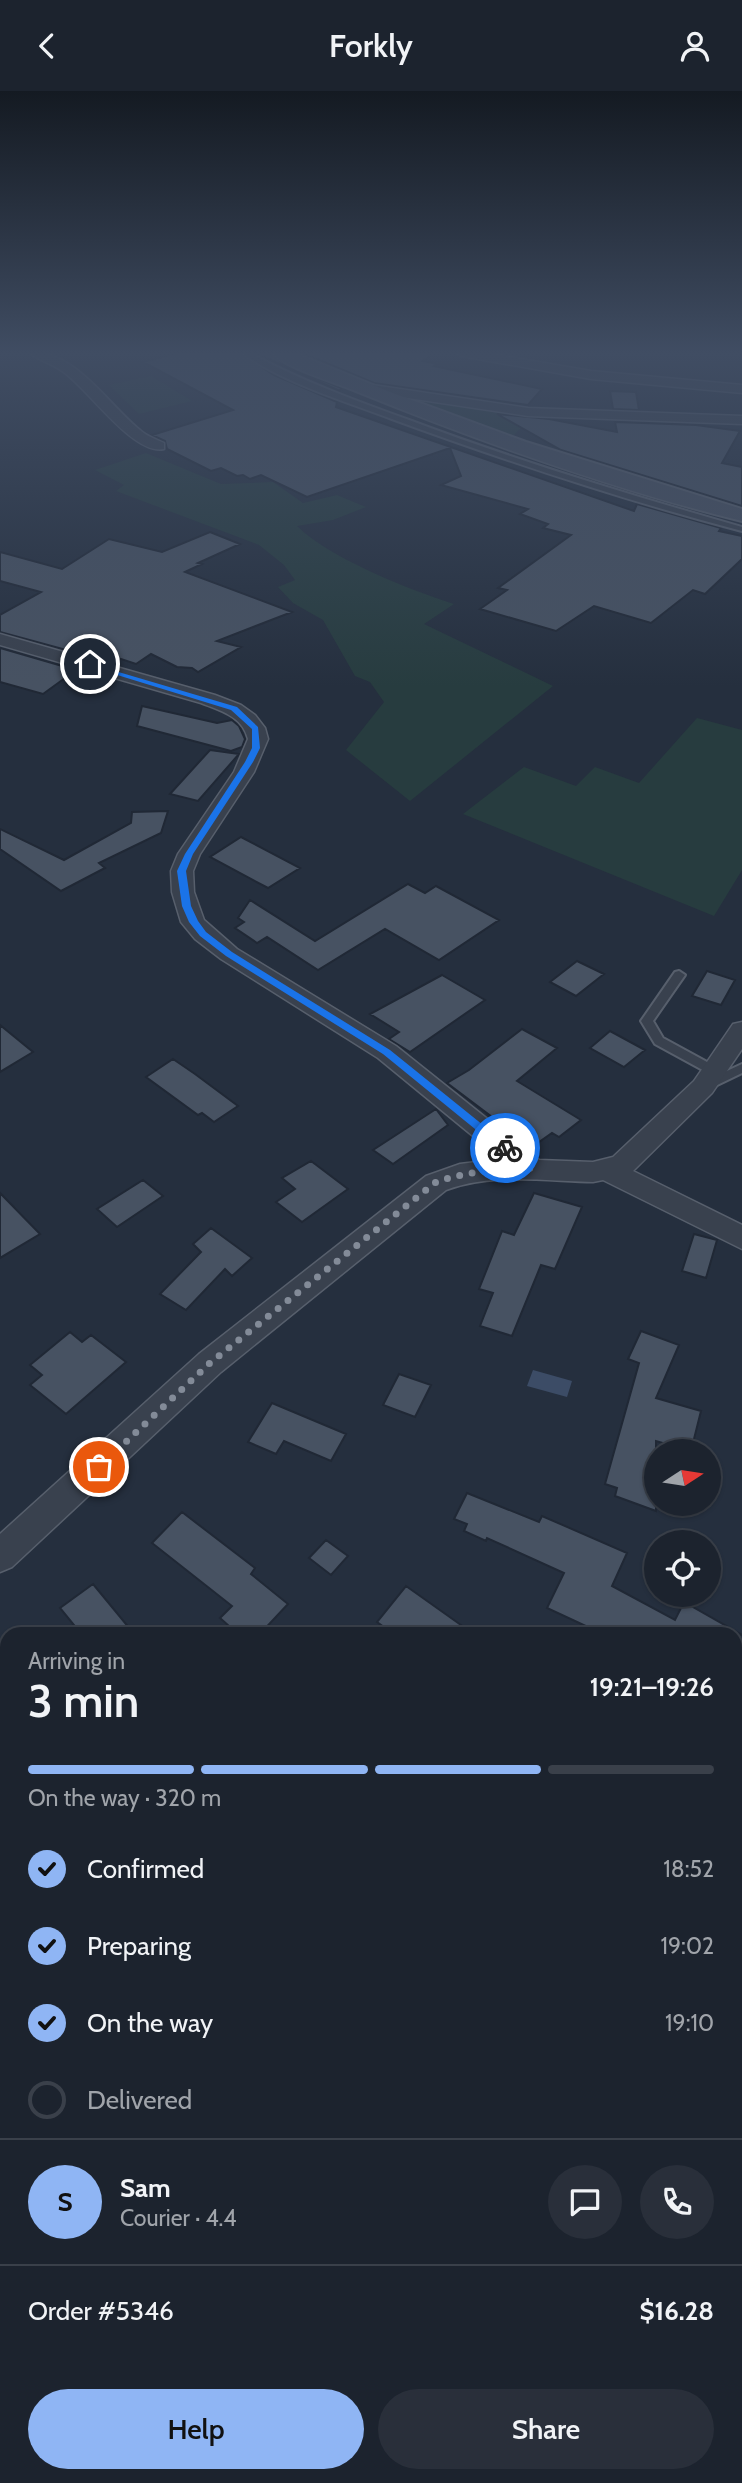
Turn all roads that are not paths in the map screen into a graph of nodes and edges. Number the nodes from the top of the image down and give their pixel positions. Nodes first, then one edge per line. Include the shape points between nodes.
1 (519, 464) edge
2 (571, 464) edge
3 (742, 515) edge
4 (742, 530) edge
5 (0, 639) edge
6 (679, 975) dead end
7 (742, 1030) edge
8 (742, 1068) edge
9 (708, 1079) junction
10 (532, 1170) junction
11 (608, 1170) junction
12 (742, 1238) edge
13 (0, 1556) edge

1 - 4 lane
2 - 3 main road
5 - 10 street via 208,699 248,719 255,728 256,748 182,871 183,892 194,922 229,954 387,1052
6 - 9 lane via 648,1021 659,1041
7 - 9 street
8 - 9 lane
9 - 11 street via 634,1156
10 - 11 street
10 - 13 street via 492,1169 436,1182 210,1363
11 - 12 street

